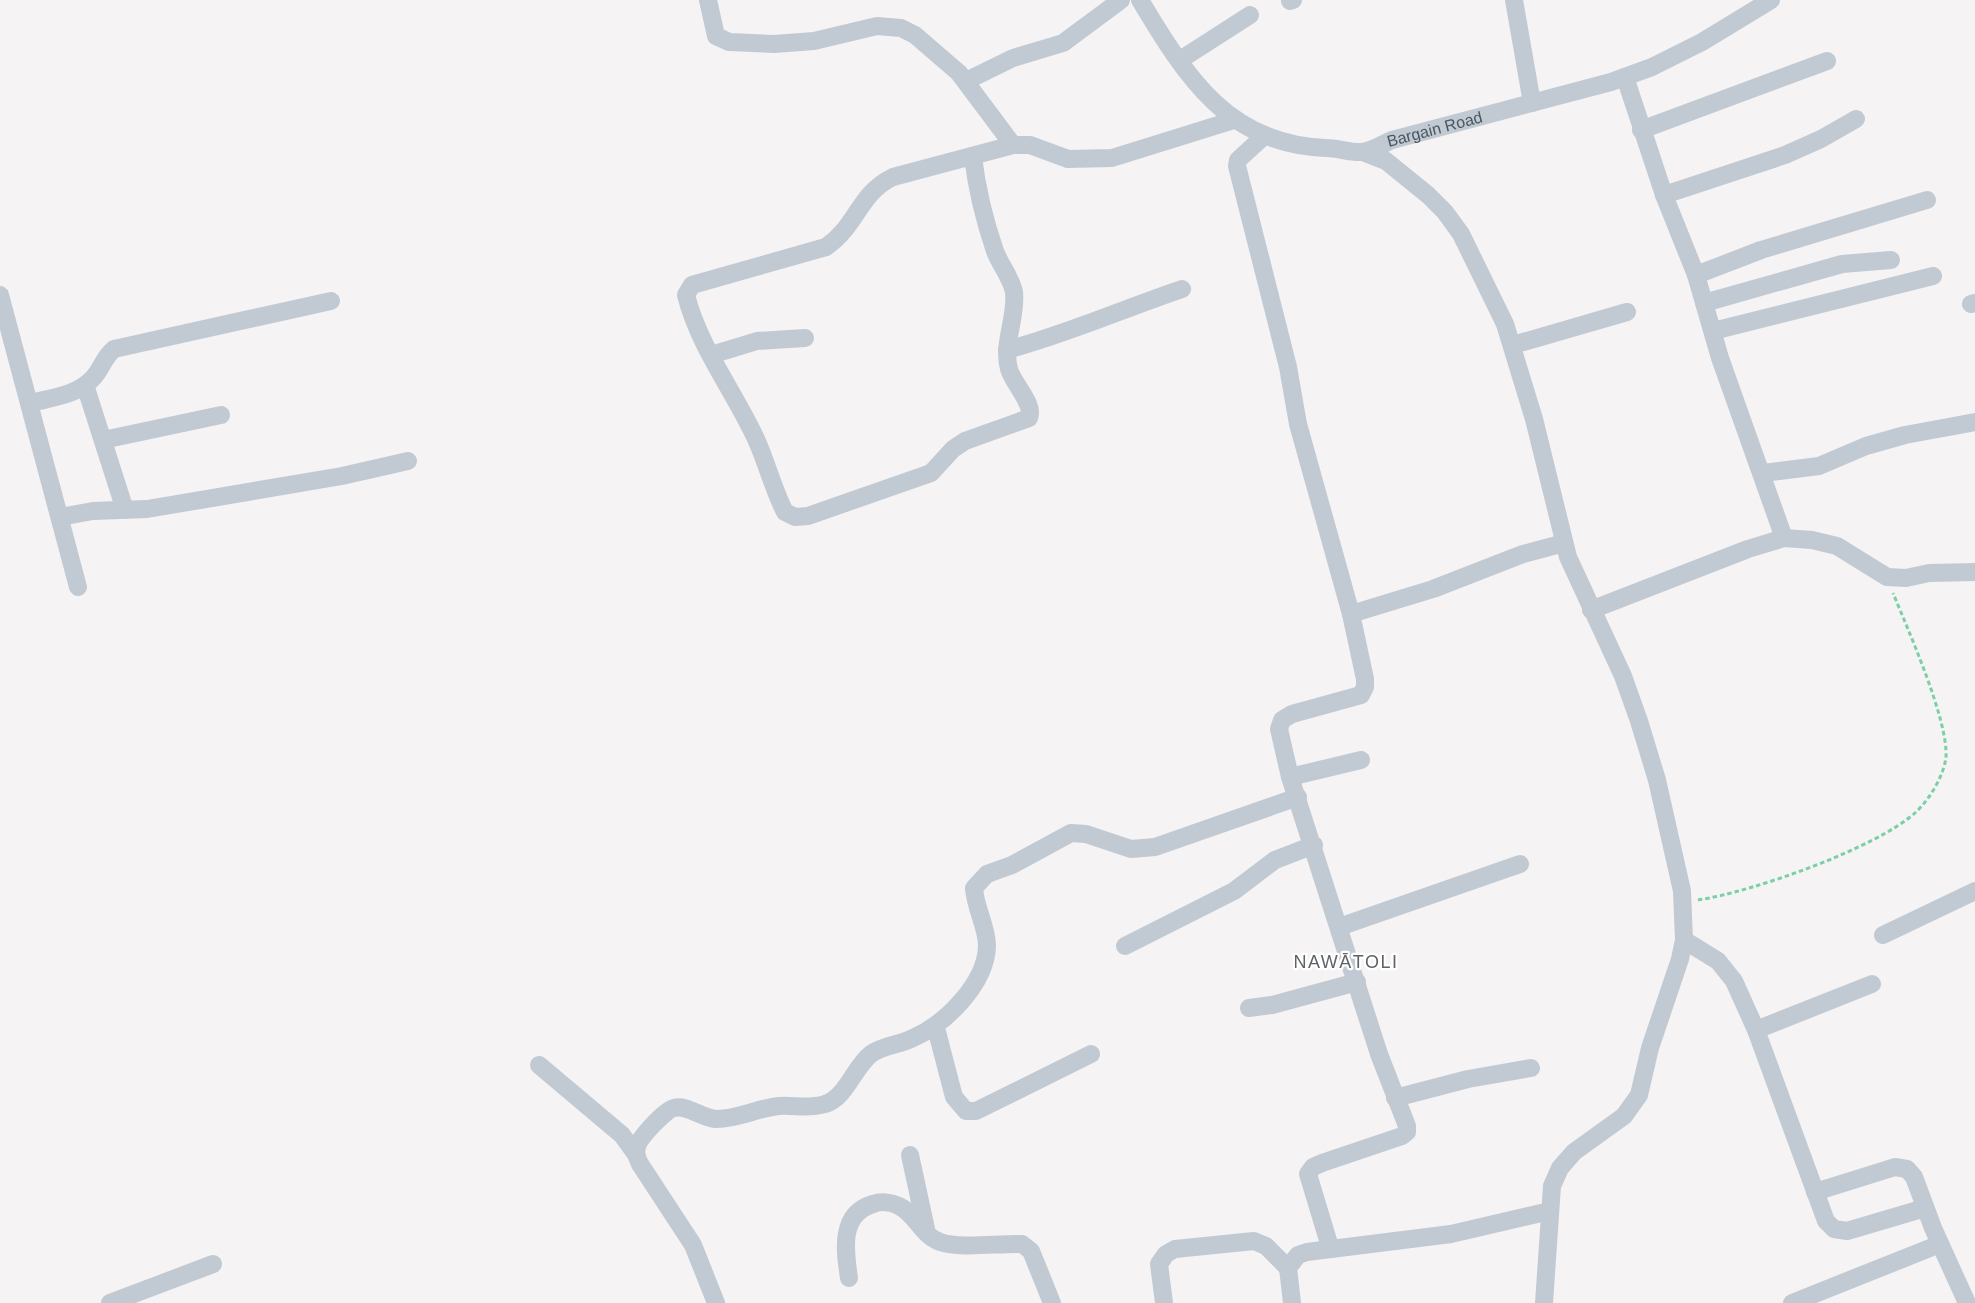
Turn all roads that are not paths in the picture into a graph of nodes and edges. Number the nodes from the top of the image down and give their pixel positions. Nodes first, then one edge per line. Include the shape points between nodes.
1 (708, 0) edge
2 (1121, 0) edge
3 (1140, 0) edge
4 (1514, 0) edge
5 (1772, 0) edge
6 (1250, 15) dead end
7 (1179, 60) junction
8 (1827, 61) dead end
9 (1625, 76) junction
10 (966, 81) junction
11 (1532, 103) junction
12 (1856, 119) dead end
13 (1234, 120) junction
14 (1641, 130) junction
15 (1263, 137) junction
16 (1013, 145) junction
17 (1363, 152) junction
18 (973, 157) junction
19 (1664, 195) junction
20 (1928, 200) dead end
21 (1892, 260) dead end
22 (1696, 275) junction
23 (1933, 276) dead end
24 (1182, 289) dead end
25 (0, 296) edge
26 (331, 301) dead end
27 (1704, 303) junction
28 (1627, 312) dead end
29 (1713, 331) junction
30 (805, 338) dead end
31 (1513, 345) junction
32 (1007, 350) junction
33 (711, 355) junction
34 (85, 384) junction
35 (31, 404) junction
36 (221, 416) dead end
37 (1975, 422) edge
38 (103, 440) junction
39 (408, 461) dead end
40 (1763, 473) junction
41 (126, 510) junction
42 (60, 517) junction
43 (1784, 538) junction
44 (1564, 543) junction
45 (1975, 572) edge
46 (78, 587) dead end
47 (1591, 610) junction
48 (1351, 614) junction
49 (1361, 760) dead end
50 (1290, 777) junction
51 (1298, 797) junction
52 (1314, 845) junction
53 (1520, 864) dead end
54 (1975, 891) edge
55 (1339, 927) junction
56 (1883, 934) dead end
57 (1684, 940) junction
58 (1125, 946) dead end
59 (1357, 982) junction
60 (1872, 984) dead end
61 (1249, 1008) dead end
62 (936, 1028) junction
63 (1755, 1030) junction
64 (1091, 1054) dead end
65 (538, 1065) dead end
66 (1531, 1068) dead end
67 (1395, 1098) junction
68 (636, 1153) junction
69 (910, 1155) dead end
70 (1815, 1192) junction
71 (1925, 1208) junction
72 (1550, 1211) junction
73 (927, 1235) junction
74 (1940, 1244) junction
75 (1330, 1247) junction
76 (213, 1264) dead end
77 (1288, 1268) junction
78 (849, 1278) dead end
79 (1975, 1301) edge
80 (110, 1303) edge
81 (716, 1303) edge
82 (1052, 1303) edge
83 (1164, 1303) edge
84 (1292, 1303) edge
85 (1544, 1303) edge
86 (1792, 1303) edge
87 (1969, 1303) edge

1 - 10 street via 713,28 721,40 774,44 814,41 862,28 890,26 915,35
2 - 10 street via 1063,43 1013,58
3 - 7 street, Bargain Road
4 - 11 street
5 - 9 street, Bargain Road via 1702,42
6 - 7 street
7 - 13 street, Bargain Road via 1209,98
8 - 14 street
9 - 11 street, Bargain Road
9 - 14 street
10 - 16 street
11 - 17 street, Bargain Road
12 - 19 street via 1785,155
13 - 15 street, Bargain Road
13 - 16 street via 1112,158 1068,159 1030,145
14 - 19 street
15 - 17 street, Bargain Road via 1301,147
15 - 48 street via 1238,160 1237,166 1288,367 1298,424
16 - 18 street
17 - 31 street via 1386,161 1445,212 1482,275
18 - 32 street via 984,220 1014,293
18 - 33 street via 893,177 878,185 841,237 826,247 692,285 687,295 689,306
19 - 22 street
20 - 22 street via 1761,250
21 - 27 street via 1842,264
22 - 27 street
23 - 29 street
24 - 32 street via 1091,324
25 - 35 street
26 - 34 street via 114,349
27 - 29 street
28 - 31 street
29 - 40 street
30 - 33 street via 757,341
31 - 44 street
32 - 33 street via 1010,371 1029,406 1029,418 965,441 931,472 808,516 795,517 785,512 757,441
34 - 35 street
34 - 38 street
35 - 42 street
36 - 38 street
37 - 40 street via 1866,446 1819,466
38 - 41 street
39 - 41 street
40 - 43 street
41 - 42 street
42 - 46 street
43 - 45 street via 1837,546 1887,577
43 - 47 street
44 - 47 street
44 - 48 street
47 - 57 street via 1623,675 1659,790 1683,903
48 - 50 street via 1365,687 1352,699 1303,710 1282,720 1280,739
49 - 50 street
50 - 51 street
51 - 52 street
51 - 62 street via 1155,847 1131,849 1071,833 987,874 975,888 975,906 987,946 982,967 954,1010
52 - 55 street
52 - 58 street via 1275,860 1234,891
53 - 55 street
54 - 56 street
55 - 59 street
57 - 63 street via 1718,961 1734,981
57 - 72 street via 1639,1095 1624,1116 1574,1152 1560,1168 1552,1186
59 - 61 street
59 - 67 street
60 - 63 street
62 - 64 street via 954,1097 966,1111 976,1111
62 - 68 street via 871,1054 827,1104 781,1106 715,1119 676,1107 667,1110 651,1127 637,1144
63 - 70 street
65 - 68 street via 622,1136
66 - 67 street
67 - 75 street via 1407,1132 1322,1163 1308,1174
68 - 81 street via 693,1245
69 - 73 street
70 - 71 street via 1826,1221 1834,1229 1847,1231
70 - 71 street via 1896,1167 1907,1169 1914,1177
71 - 74 street
72 - 75 street via 1451,1234
72 - 85 street
73 - 78 street via 912,1215 899,1206 884,1202 864,1207 853,1216 846,1233
73 - 82 street via 952,1244 1022,1244 1034,1257
74 - 86 street
74 - 87 street
75 - 77 street via 1298,1255
76 - 80 street
77 - 83 street via 1266,1246 1254,1241 1175,1250 1159,1264
77 - 84 street
79 - 87 street

